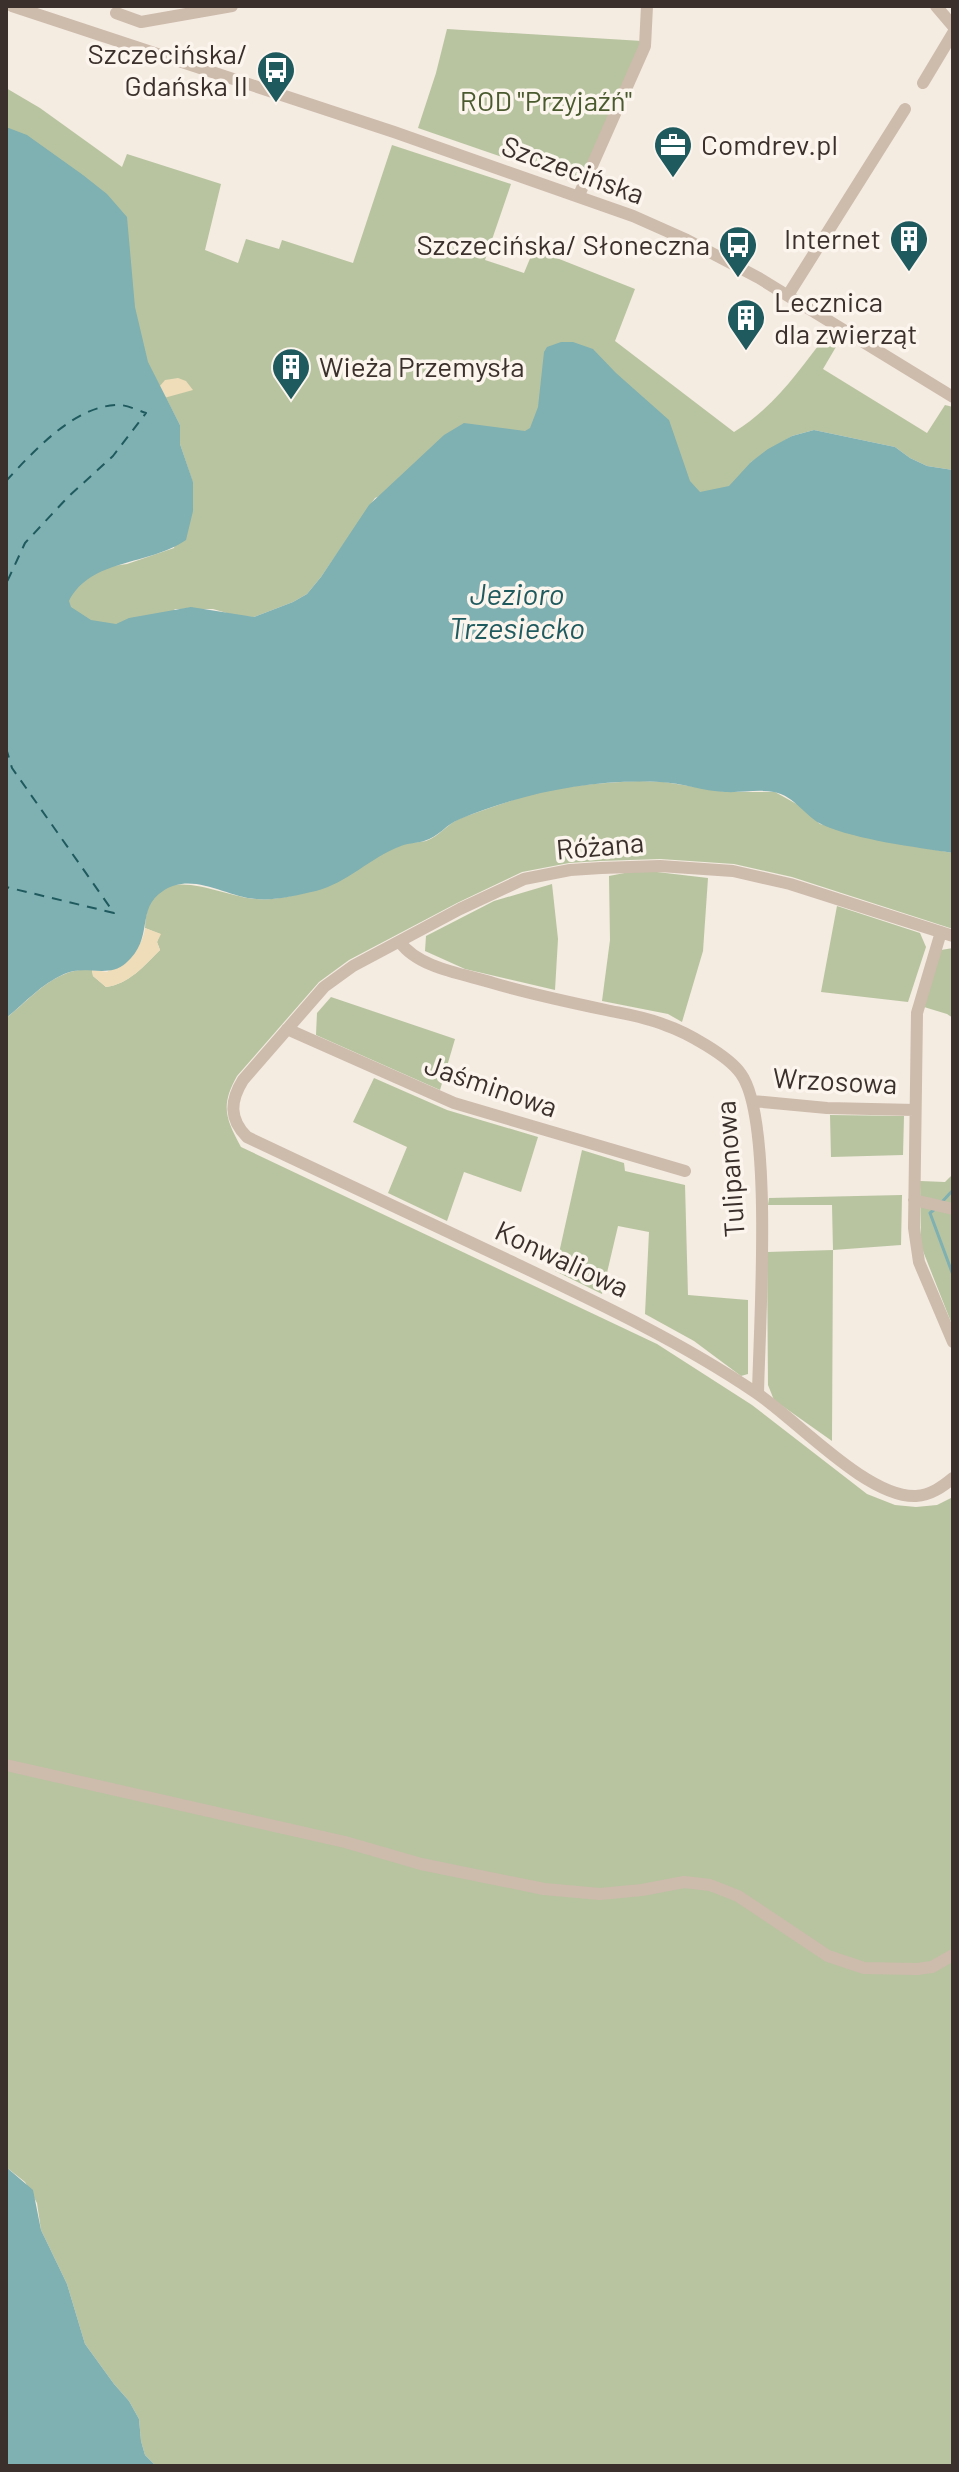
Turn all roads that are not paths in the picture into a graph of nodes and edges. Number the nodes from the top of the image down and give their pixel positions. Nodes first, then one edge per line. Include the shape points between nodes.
1 (12, 6) edge
2 (232, 6) edge
3 (647, 6) edge
4 (936, 6) edge
5 (118, 9) edge
6 (953, 26) edge
7 (953, 33) edge
8 (106, 36) junction
9 (923, 83) dead end
10 (905, 109) dead end
11 (579, 195) junction
12 (788, 295) junction
13 (953, 397) edge
14 (947, 934) edge
15 (400, 942) junction
16 (287, 1029) junction
17 (753, 1101) junction
18 (915, 1110) junction
19 (685, 1171) dead end
20 (914, 1200) junction
21 (953, 1209) edge
22 (953, 1342) edge
23 (758, 1394) junction
24 (953, 1478) edge
25 (6, 1765) edge
26 (953, 1955) edge

1 - 8 street, Szczecińska
2 - 5 street via 141,22
3 - 11 street via 645,46
4 - 6 street
5 - 8 street
7 - 9 street
8 - 11 street, Szczecińska
10 - 12 street
11 - 12 street, Szczecińska via 687,240
12 - 13 street, Szczecińska
14 - 15 street, Różana via 759,875 660,866 570,870 524,879
14 - 18 street via 923,985 917,1013
15 - 16 street, Różana via 324,987
15 - 17 street, Tulipanowa via 414,956 439,966 665,1025 731,1063 741,1072
16 - 19 street, Jaśminowa via 454,1103
16 - 23 street, Konwaliowa via 235,1094 232,1112 247,1137 660,1333
17 - 18 street, Wrzosowa
17 - 23 street, Tulipanowa via 761,1185
18 - 20 street
20 - 21 street
20 - 22 street via 915,1247
23 - 24 street, Konwaliowa via 885,1489 918,1496
25 - 26 street via 544,1889 600,1894 684,1882 710,1885 738,1896 828,1956 864,1968 932,1967

